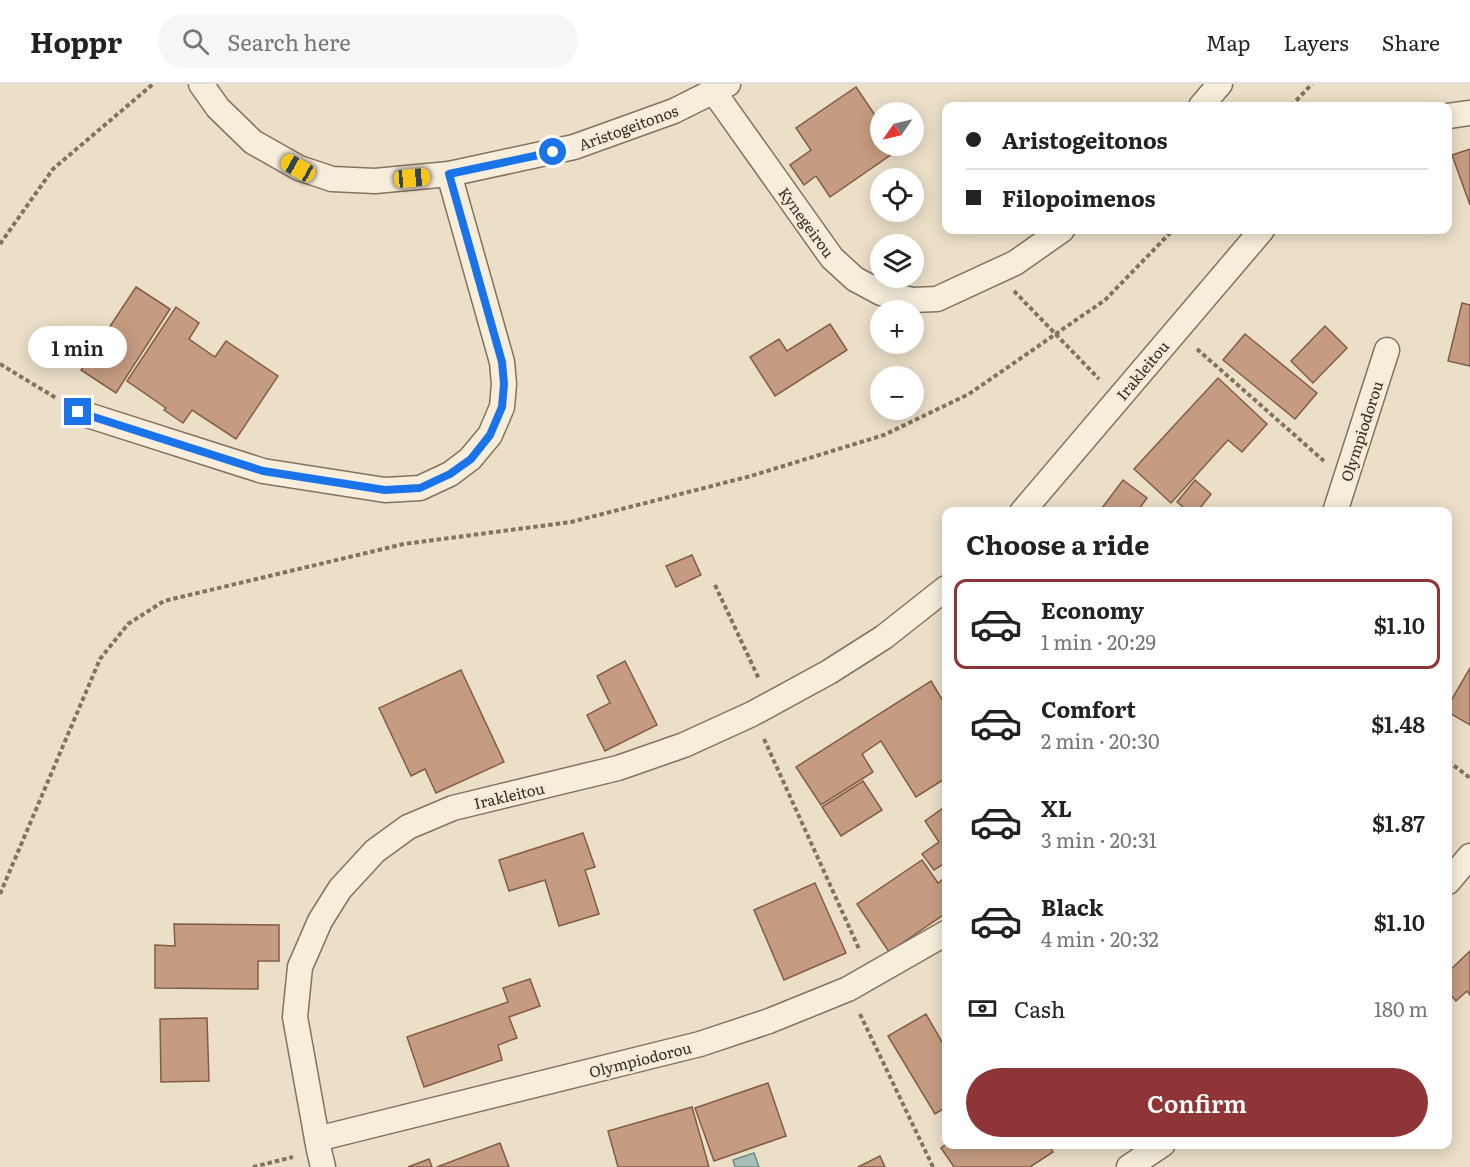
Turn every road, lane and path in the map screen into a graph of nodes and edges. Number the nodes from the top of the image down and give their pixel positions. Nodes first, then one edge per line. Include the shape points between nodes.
1 (153, 84) edge
2 (201, 84) edge
3 (1220, 84) edge
4 (1312, 84) edge
5 (721, 88) edge
6 (1204, 102) edge
7 (1295, 102) edge
8 (1470, 112) edge
9 (1452, 115) edge
10 (449, 174) junction
11 (1056, 234) edge
12 (1169, 234) edge
13 (1259, 234) edge
14 (0, 244) edge
15 (995, 272) junction
16 (1176, 330) junction
17 (1055, 334) junction
18 (1387, 350) dead end
19 (0, 364) edge
20 (1118, 399) junction
21 (78, 412) joint
22 (1345, 480) junction
23 (1026, 507) edge
24 (1337, 507) edge
25 (715, 585) dead end
26 (942, 591) edge
27 (762, 709) junction
28 (1452, 764) edge
29 (1470, 778) edge
30 (1470, 856) edge
31 (1452, 877) edge
32 (0, 894) edge
33 (942, 935) edge
34 (871, 976) junction
35 (848, 989) junction
36 (1156, 1149) edge
37 (320, 1152) edge
38 (253, 1167) edge
39 (933, 1167) edge
40 (1129, 1167) edge

1 - 14 path via 53,169
2 - 10 street, Aristogeitonos via 218,108 253,142 298,168 332,179 375,181
3 - 6 street
4 - 7 path
5 - 10 street, Aristogeitonos via 674,111 573,147
5 - 15 street, Kynegeirou via 832,258 855,279 880,293 912,300 937,299
8 - 9 street
10 - 21 street via 502,362 504,384 502,407 490,435 471,459 450,474 420,488 385,490 263,471
11 - 15 street, Kynegeirou
12 - 17 path via 1105,300
13 - 16 street, Irakleitou
15 - 17 path
16 - 20 street, Irakleitou
16 - 22 path
17 - 20 path
17 - 32 path via 969,394 884,435 751,476 571,522 404,544 164,601 128,624 100,659
18 - 22 street, Olympiodorou
19 - 21 path
20 - 23 street, Irakleitou
22 - 24 street, Olympiodorou
25 - 27 path
26 - 27 street, Irakleitou via 884,637
27 - 34 path
27 - 37 street, Irakleitou via 684,745 618,768 453,808 408,828 375,851 340,889 320,921 300,967 295,1017
28 - 29 path
30 - 31 street
33 - 34 street, Olympiodorou
34 - 35 street, Olympiodorou
35 - 37 street, Olympiodorou via 700,1044
35 - 39 path
36 - 40 street
37 - 38 path

